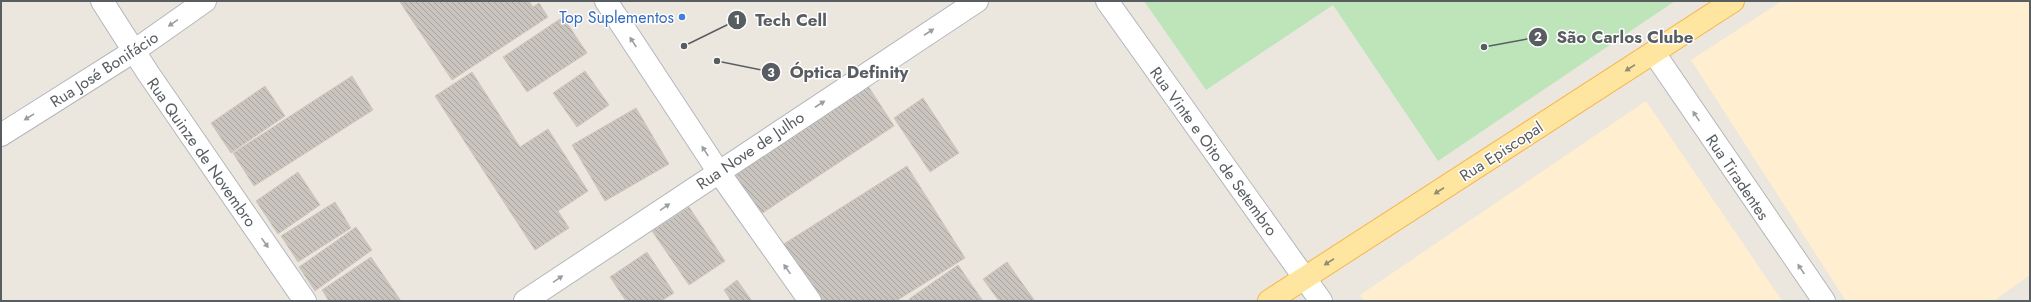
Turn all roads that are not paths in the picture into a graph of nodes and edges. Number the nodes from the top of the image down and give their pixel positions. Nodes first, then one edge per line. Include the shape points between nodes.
1 (102, 1) edge
2 (205, 1) edge
3 (606, 1) edge
4 (977, 1) edge
5 (1107, 1) edge
6 (1733, 1) edge
7 (134, 51) junction
8 (1654, 53) junction
9 (1, 135) edge
10 (718, 171) junction
11 (1305, 277) junction
12 (305, 301) edge
13 (525, 301) edge
14 (810, 301) edge
15 (1269, 301) edge
16 (1321, 301) edge
17 (1824, 301) edge

1 - 7 main road, Rua Quinze de Novembro
2 -> 7 main road, Rua José Bonifácio
10 -> 3 main road
10 -> 4 main road, Rua Nove de Julho
5 - 11 main road, Rua Vinte e Oito de Setembro
6 - 8 main road, Rua Episcopal
7 -> 9 main road, Rua José Bonifácio
7 -> 12 main road, Rua Quinze de Novembro
8 -> 11 main road, Rua Episcopal
17 -> 8 main road, Rua Tiradentes
13 -> 10 main road, Rua Nove de Julho
14 -> 10 main road
11 - 15 main road, Rua Episcopal
11 - 16 main road, Rua Vinte e Oito de Setembro

